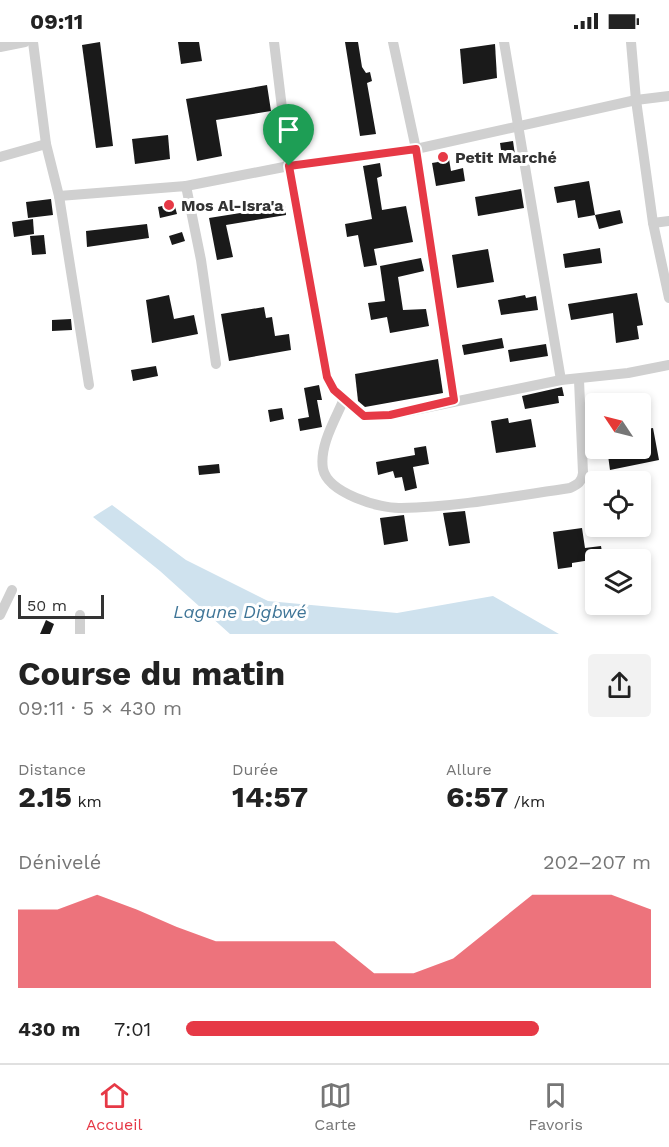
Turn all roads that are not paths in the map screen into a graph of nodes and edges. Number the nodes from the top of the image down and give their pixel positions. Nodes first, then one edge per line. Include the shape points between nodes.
1 (25, 42) edge
2 (33, 42) edge
3 (274, 42) edge
4 (393, 42) edge
5 (504, 42) edge
6 (631, 42) edge
7 (0, 46) edge
8 (669, 96) edge
9 (636, 100) junction
10 (518, 126) junction
11 (46, 144) junction
12 (416, 149) junction
13 (0, 157) edge
14 (289, 166) junction
15 (186, 186) junction
16 (59, 196) junction
17 (669, 221) edge
18 (653, 223) junction
19 (669, 298) edge
20 (216, 364) dead end
21 (669, 365) edge
22 (561, 380) junction
23 (579, 380) junction
24 (89, 385) dead end
25 (344, 399) junction
26 (454, 400) junction
27 (12, 590) dead end
28 (0, 615) edge
29 (81, 615) dead end
30 (80, 634) edge

1 - 7 street
2 - 11 street
3 - 14 street
4 - 12 street
5 - 10 street
6 - 9 street
8 - 9 street
9 - 10 street
9 - 18 street
10 - 12 street
10 - 22 street
11 - 13 street
11 - 16 street
12 - 14 street
12 - 26 street
14 - 15 street
14 - 25 street via 322,360 327,377
15 - 16 street
15 - 20 street
16 - 24 street
17 - 18 street
18 - 19 street
21 - 23 street
22 - 23 street
22 - 26 street
23 - 25 street via 583,473 578,484 399,509 348,495 327,480 325,445
25 - 26 street via 364,416 374,417
27 - 28 street
29 - 30 street

